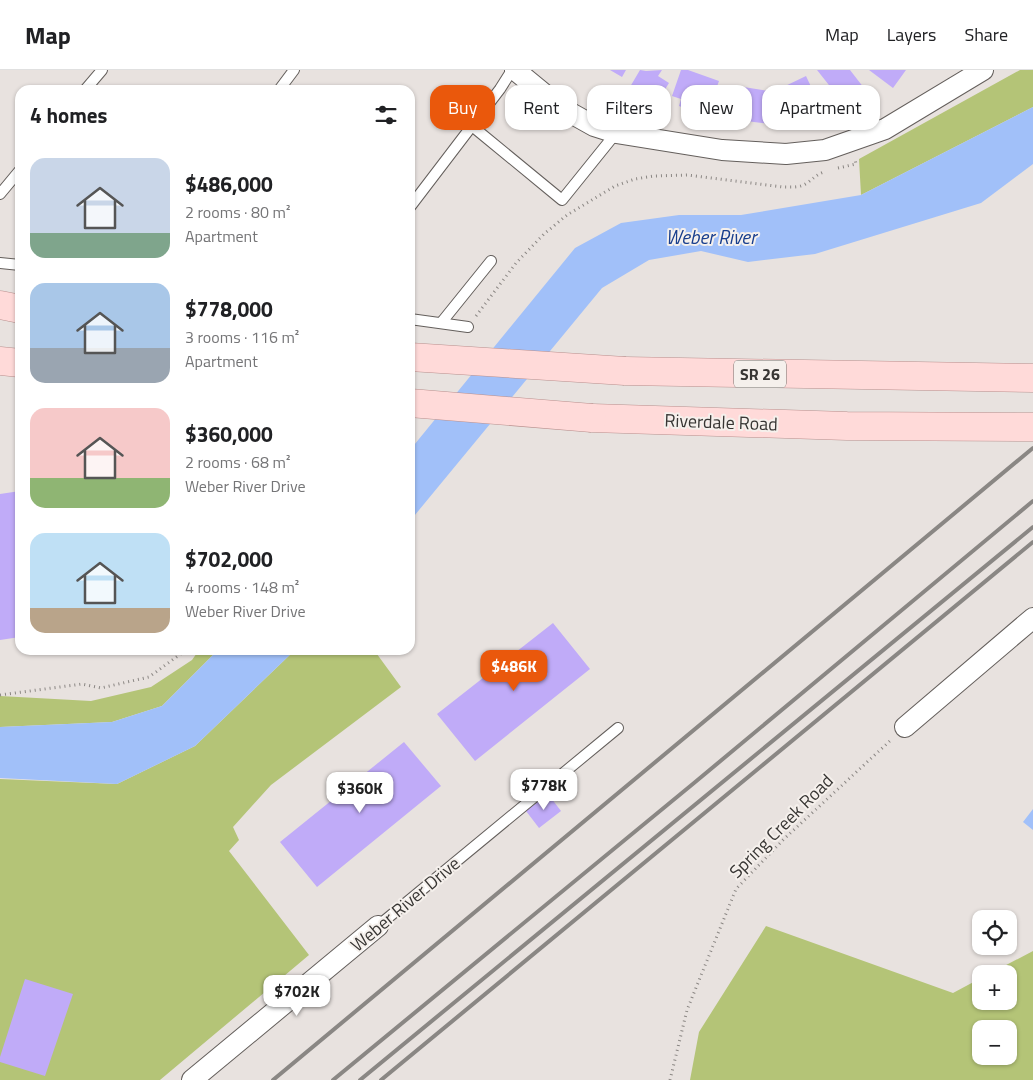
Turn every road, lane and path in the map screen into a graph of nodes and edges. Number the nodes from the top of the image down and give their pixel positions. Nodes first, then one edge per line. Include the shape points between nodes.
1 (102, 70) edge
2 (294, 70) edge
3 (514, 70) edge
4 (982, 70) edge
5 (89, 85) edge
6 (283, 85) edge
7 (495, 96) edge
8 (469, 130) edge
9 (477, 130) edge
10 (616, 134) junction
11 (819, 173) dead end
12 (15, 176) edge
13 (0, 194) edge
14 (415, 200) edge
15 (491, 261) dead end
16 (0, 262) edge
17 (15, 264) edge
18 (0, 305) edge
19 (15, 307) edge
20 (415, 320) edge
21 (440, 323) junction
22 (468, 327) joint
23 (415, 357) edge
24 (0, 361) edge
25 (15, 363) edge
26 (1033, 378) edge
27 (415, 403) edge
28 (1033, 426) edge
29 (1033, 618) edge
30 (179, 655) edge
31 (0, 695) edge
32 (905, 727) joint
33 (618, 728) dead end
34 (378, 926) joint
35 (192, 1080) edge
36 (670, 1080) edge

1 - 5 lane
2 - 6 lane
3 - 7 lane
3 - 10 street via 560,107
4 - 10 street via 885,129 825,150 786,154 748,152
8 - 14 lane
9 - 10 lane via 562,200
11 - 22 path via 806,184 796,187 687,175 654,176 615,186 567,215 532,246
12 - 13 lane
15 - 21 lane
16 - 17 lane
18 - 19 main road
20 - 21 lane
21 - 22 lane
23 - 26 main road, SR 26, bridge via 625,371
24 - 25 main road
27 - 28 main road, Riverdale Road, bridge via 592,418 847,426
29 - 32 street
30 - 31 path via 150,677 101,688 82,684
32 - 36 path, Spring Creek Road via 784,839 736,889 687,1010
33 - 34 lane, Weber River Drive
34 - 35 street, Weber River Drive

